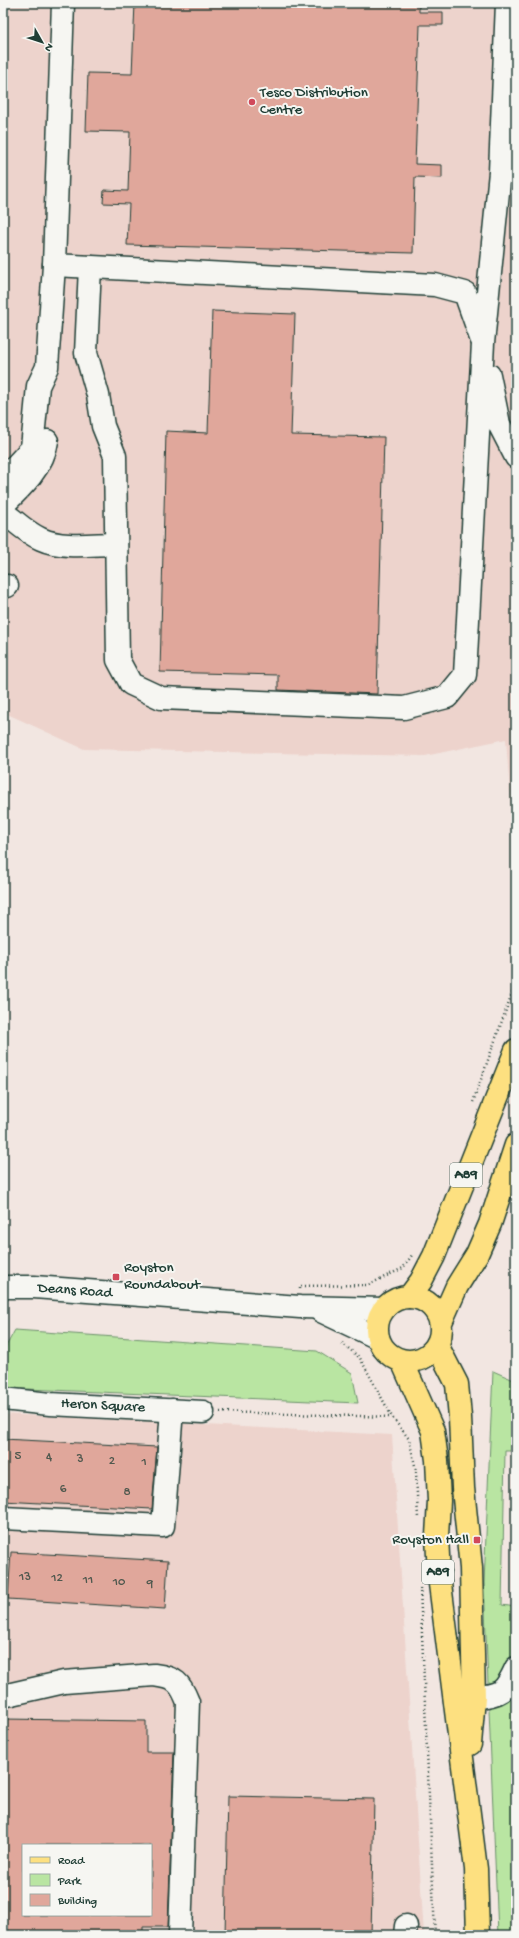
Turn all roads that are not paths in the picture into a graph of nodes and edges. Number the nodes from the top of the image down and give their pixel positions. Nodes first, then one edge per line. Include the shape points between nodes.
1 (63, 3) edge
2 (507, 3) edge
3 (54, 265) junction
4 (90, 267) junction
5 (483, 343) junction
6 (47, 367) junction
7 (516, 456) edge
8 (3, 479) edge
9 (3, 505) edge
10 (3, 512) edge
11 (116, 544) junction
12 (516, 1050) edge
13 (516, 1145) edge
14 (3, 1287) edge
15 (409, 1297) junction
16 (307, 1308) junction
17 (384, 1309) junction
18 (440, 1322) junction
19 (378, 1338) junction
20 (437, 1344) junction
21 (402, 1361) junction
22 (3, 1399) edge
23 (172, 1410) junction
24 (203, 1412) road end
25 (3, 1518) edge
26 (516, 1668) edge
27 (3, 1696) edge
28 (474, 1698) junction
29 (466, 1787) junction
30 (180, 1935) edge
31 (478, 1935) edge

1 - 3 street
2 - 5 street via 500,172
3 - 4 street
3 - 6 street
4 - 5 street via 435,285 465,293
4 - 11 street via 86,353 98,395 103,426 115,456
5 - 7 street via 499,424
5 - 11 street via 465,675 447,697 404,708 161,698 131,684 118,660
6 - 8 street via 38,386 32,448
6 - 9 street via 53,387 46,450 25,483
10 - 11 street via 42,539 62,544
12 - 15 main road, A89 via 434,1256
13 - 18 main road, A89 via 490,1224 477,1254 457,1286
14 - 16 street, Deans Road via 34,1287
15 - 17 main road via 392,1301
15 - 18 main road via 428,1303 435,1310
16 - 17 street, Deans Road
16 - 19 street, Deans Road
17 - 19 main road via 377,1322
18 - 20 main road, A89 via 441,1331
19 - 21 main road via 385,1351
20 - 21 main road via 430,1354 422,1359
20 - 28 main road, A89 via 457,1384 462,1488 471,1568
21 - 29 main road, A89 via 432,1431 437,1460 438,1576
22 - 23 street, Heron Square
23 - 24 street, Heron Square
23 - 25 street via 163,1526
26 - 28 street via 508,1686 497,1694
27 - 30 street via 64,1682 154,1675 169,1677 181,1685 188,1702
28 - 29 main road, A89
29 - 31 main road, A89 via 476,1869

